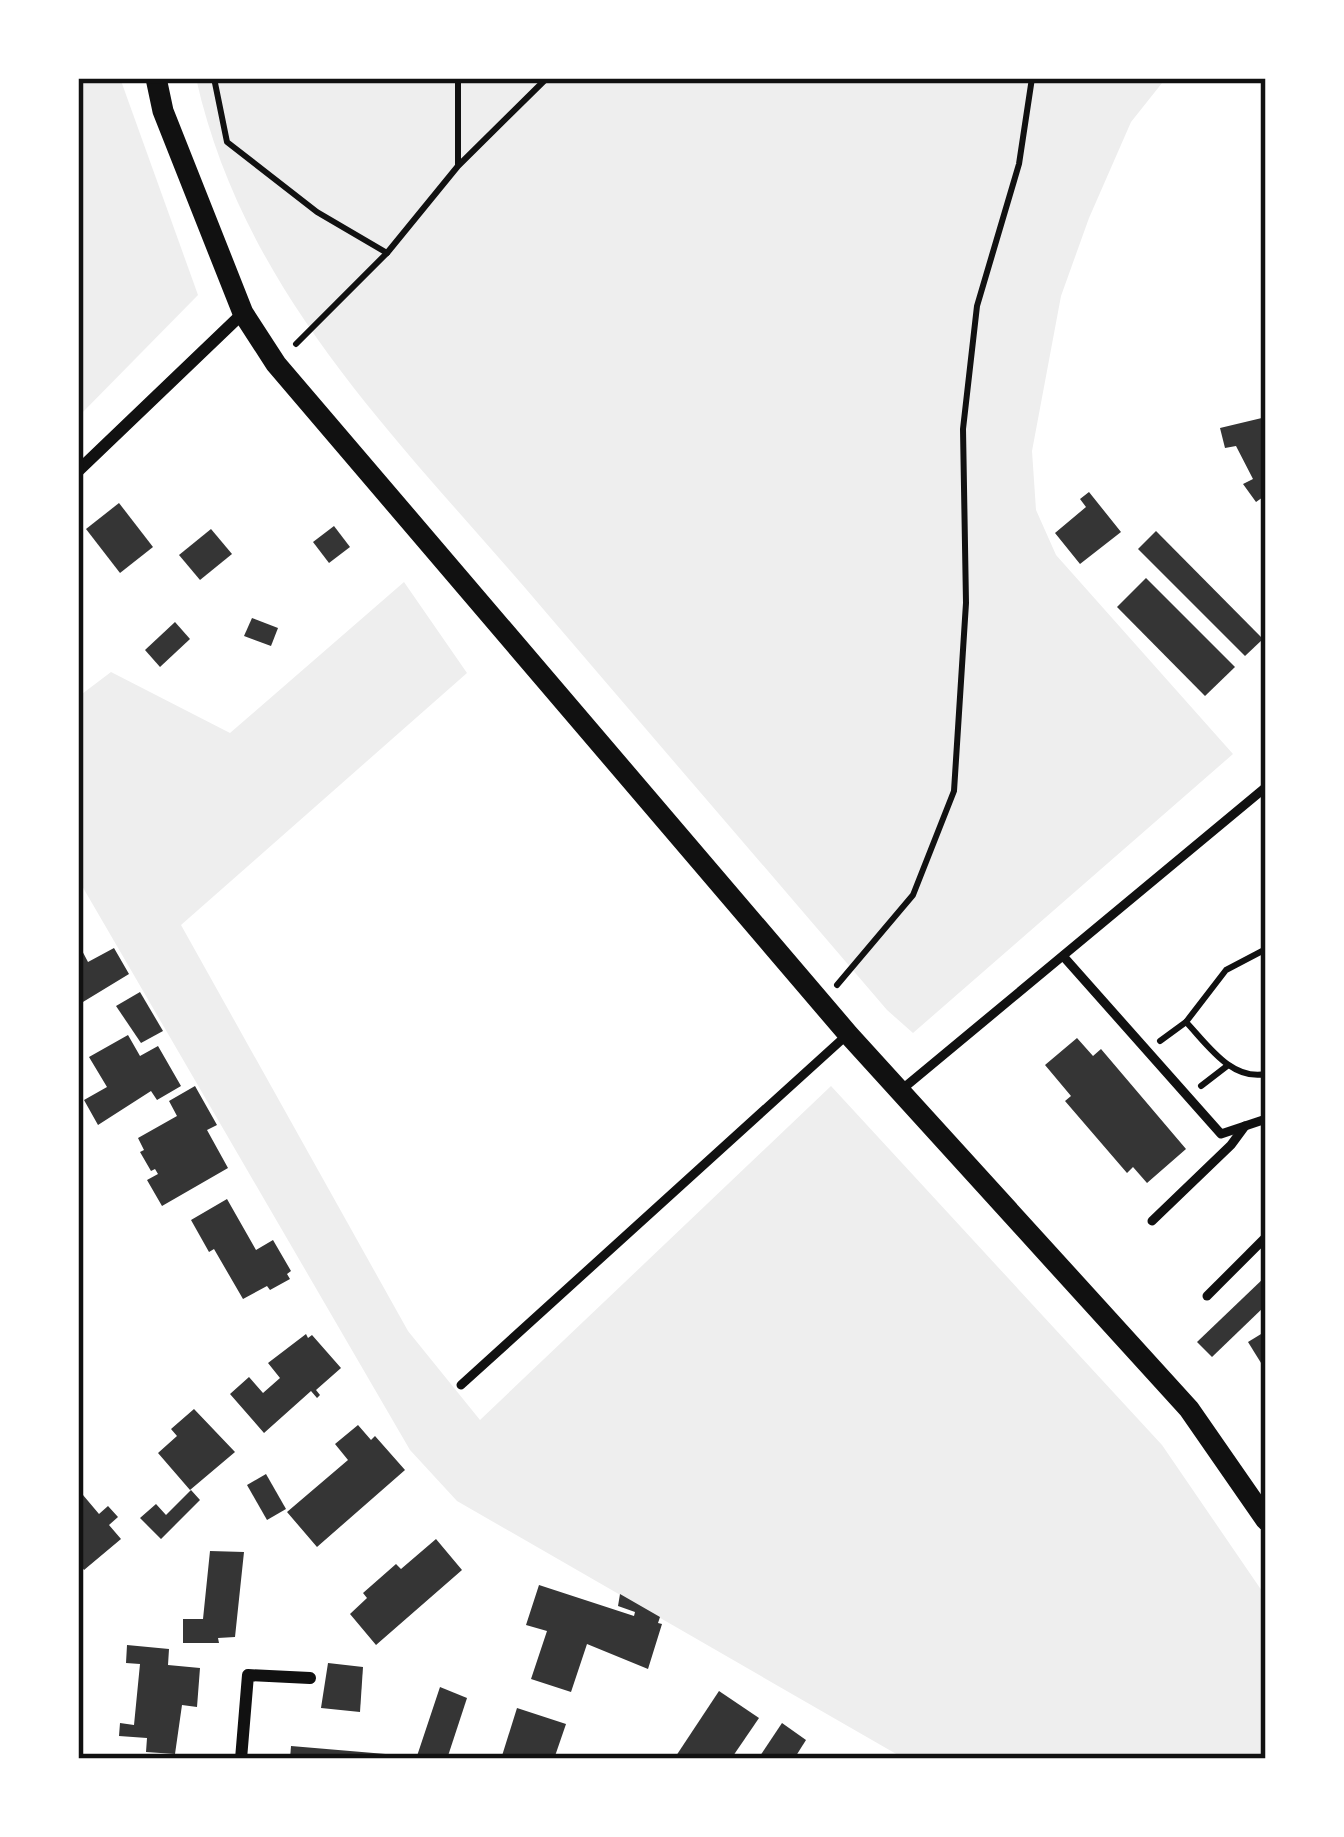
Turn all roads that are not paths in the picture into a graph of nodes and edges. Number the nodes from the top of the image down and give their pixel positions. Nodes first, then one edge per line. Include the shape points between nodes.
1 (156, 78) edge
2 (243, 313) junction
3 (78, 471) edge
4 (1266, 787) edge
5 (1063, 956) junction
6 (848, 1034) junction
7 (900, 1091) junction
8 (1266, 1119) edge
9 (1246, 1126) junction
10 (1152, 1221) dead end
11 (1266, 1237) edge
12 (1207, 1296) dead end
13 (461, 1385) dead end
14 (1266, 1520) edge
15 (310, 1678) dead end
16 (241, 1759) edge

1 - 2 street
2 - 3 street
2 - 6 street via 276,364
4 - 5 lane
5 - 7 lane
5 - 9 lane via 1221,1134
6 - 7 street
6 - 13 lane
7 - 14 street via 1189,1408
8 - 9 lane
9 - 10 lane
11 - 12 lane
15 - 16 street via 248,1675

